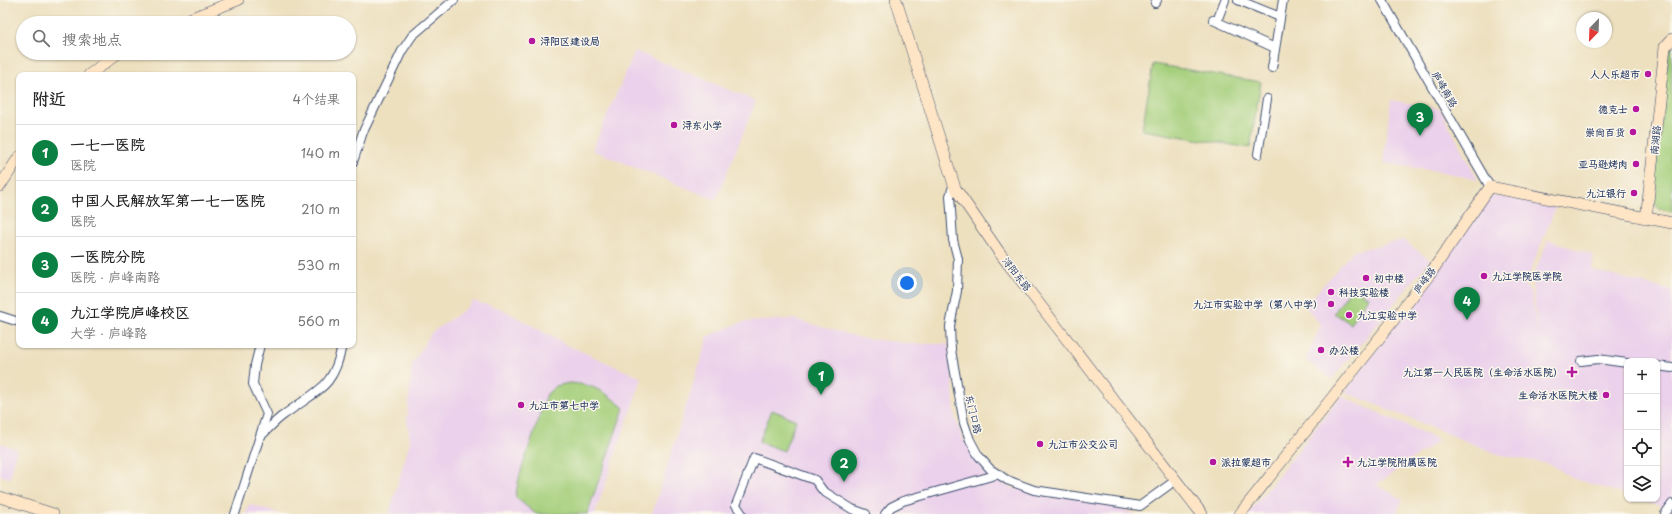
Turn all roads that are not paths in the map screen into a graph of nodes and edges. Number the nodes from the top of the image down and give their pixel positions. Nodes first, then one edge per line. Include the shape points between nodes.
1 (238, 0) edge
2 (454, 0) edge
3 (896, 0) edge
4 (1225, 0) edge
5 (1238, 0) edge
6 (1283, 0) edge
7 (1382, 0) edge
8 (196, 16) edge
9 (1280, 18) junction
10 (1672, 39) edge
11 (1275, 48) junction
12 (109, 60) edge
13 (1272, 68) dead end
14 (94, 72) edge
15 (1267, 99) dead end
16 (356, 153) edge
17 (1258, 154) dead end
18 (16, 162) edge
19 (954, 183) junction
20 (0, 186) edge
21 (1490, 187) junction
22 (1646, 219) junction
23 (1672, 223) edge
24 (0, 316) edge
25 (16, 321) edge
26 (259, 348) edge
27 (341, 348) edge
28 (1581, 360) dead end
29 (1624, 363) edge
30 (1660, 366) edge
31 (1672, 368) edge
32 (260, 438) junction
33 (999, 474) junction
34 (1176, 480) junction
35 (0, 497) edge
36 (1672, 504) edge
37 (53, 514) edge
38 (235, 514) edge
39 (742, 514) edge
40 (866, 514) edge
41 (886, 514) edge
42 (1202, 514) edge
43 (1240, 514) edge
44 (1665, 514) edge

1 - 8 main road
2 - 16 street via 412,36 402,51 363,132
3 - 19 main road, 浔阳东路
4 - 11 street via 1215,21
5 - 9 street
6 - 9 street
7 - 21 street, 庐峰南路
9 - 11 street
10 - 22 main road, 南湖路 via 1665,46
11 - 13 street
12 - 14 main road
15 - 17 street
18 - 20 main road
19 - 33 street, 东门口路 via 950,196 953,240 958,259 957,291 950,326 951,350 964,423 970,440 978,455 990,469
19 - 34 main road, 浔阳东路 via 999,252
21 - 22 main road
21 - 43 main road, 庐峰路 via 1430,274
22 - 23 main road
24 - 25 street
26 - 32 street via 253,384 267,414
27 - 32 street via 329,381 316,394 278,419
28 - 29 street via 1598,359
30 - 31 street
32 - 38 street
33 - 34 street, 东门口路 via 1007,480 1034,490 1140,506
33 - 41 street via 903,501 891,507
34 - 42 main road, 浔阳东路
35 - 37 main road
36 - 44 street
39 - 40 street via 736,506 754,458 815,480 823,491 852,509

